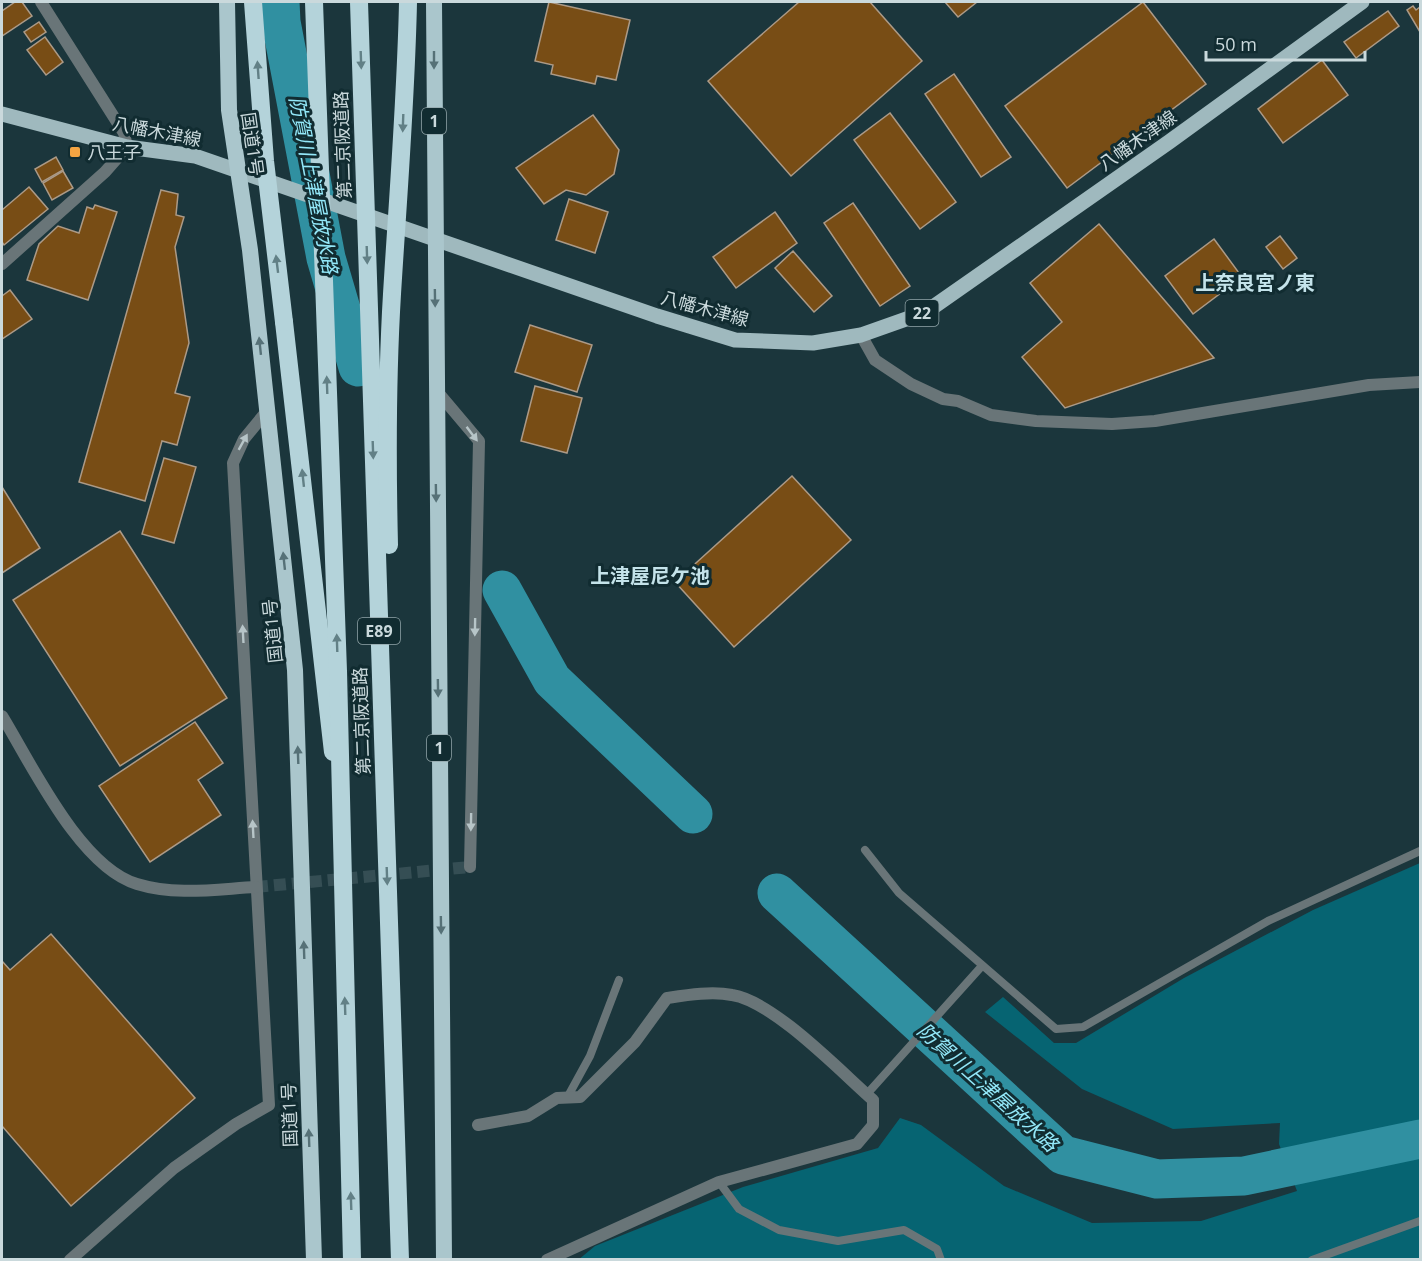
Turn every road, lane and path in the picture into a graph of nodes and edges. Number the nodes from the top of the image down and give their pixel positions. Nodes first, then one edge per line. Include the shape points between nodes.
1 (41, 2) edge
2 (227, 2) edge
3 (253, 2) edge
4 (314, 2) edge
5 (359, 2) edge
6 (408, 2) edge
7 (434, 2) edge
8 (1362, 2) edge
9 (2, 114) edge
10 (127, 147) junction
11 (237, 169) junction
12 (434, 240) junction
13 (2, 264) edge
14 (861, 335) junction
15 (1420, 382) edge
16 (435, 389) junction
17 (267, 411) junction
18 (2, 716) edge
19 (339, 808) junction
20 (386, 848) junction
21 (865, 850) dead end
22 (1420, 851) edge
23 (470, 867) dead end
24 (256, 887) junction
25 (981, 967) junction
26 (619, 980) dead end
27 (867, 1094) junction
28 (567, 1098) junction
29 (478, 1125) dead end
30 (719, 1182) junction
31 (1420, 1221) edge
32 (444, 1257) edge
33 (70, 1260) edge
34 (314, 1260) edge
35 (352, 1260) edge
36 (400, 1260) edge
37 (547, 1260) edge
38 (941, 1260) edge
39 (1312, 1260) edge

1 - 10 street via 124,133
2 - 11 highway, 国道1号 via 228,110
19 -> 3 highway, bridge via 264,161
19 -> 4 highway, 第二京阪道路 / E89, bridge via 338,671
5 -> 20 highway, 第二京阪道路 / E89, bridge
6 -> 20 highway, bridge via 387,438 392,735
7 -> 12 highway, 1
8 - 14 main road, 八幡木津線 / 22 via 926,312
9 - 10 main road, 八幡木津線 / 22
10 - 11 main road, 八幡木津線 / 22 via 195,156
10 - 13 street via 105,172
11 - 12 main road, 八幡木津線 / 22, bridge
17 -> 11 highway, 国道1号
12 - 14 main road, 八幡木津線 / 22 via 735,340 813,343
12 -> 16 highway, 1
14 - 15 street via 875,360 911,384 991,415 1036,421 1155,421 1369,385
16 -> 23 street via 479,441
16 -> 32 highway, 1
24 -> 17 street via 233,463 244,439
34 -> 17 highway, 国道1号 via 295,670
18 - 24 street via 67,823 87,850 112,870 135,884 160,889
35 -> 19 highway, 第二京阪道路 / E89, bridge
20 -> 36 highway, 第二京阪道路 / E89, bridge
21 - 25 lane via 899,893
22 - 25 lane via 1268,921 1083,1027 1056,1029
24 - 33 street via 270,1104 174,1168
25 - 27 lane
26 - 28 lane via 590,1056
27 - 28 street via 779,1017 733,995 667,998 635,1042 580,1097
27 - 30 street via 873,1100 873,1125 857,1144
28 - 29 street via 557,1098 528,1116
30 - 37 street
30 - 38 lane via 739,1209 778,1230 838,1241 904,1230 937,1249
31 - 39 lane

